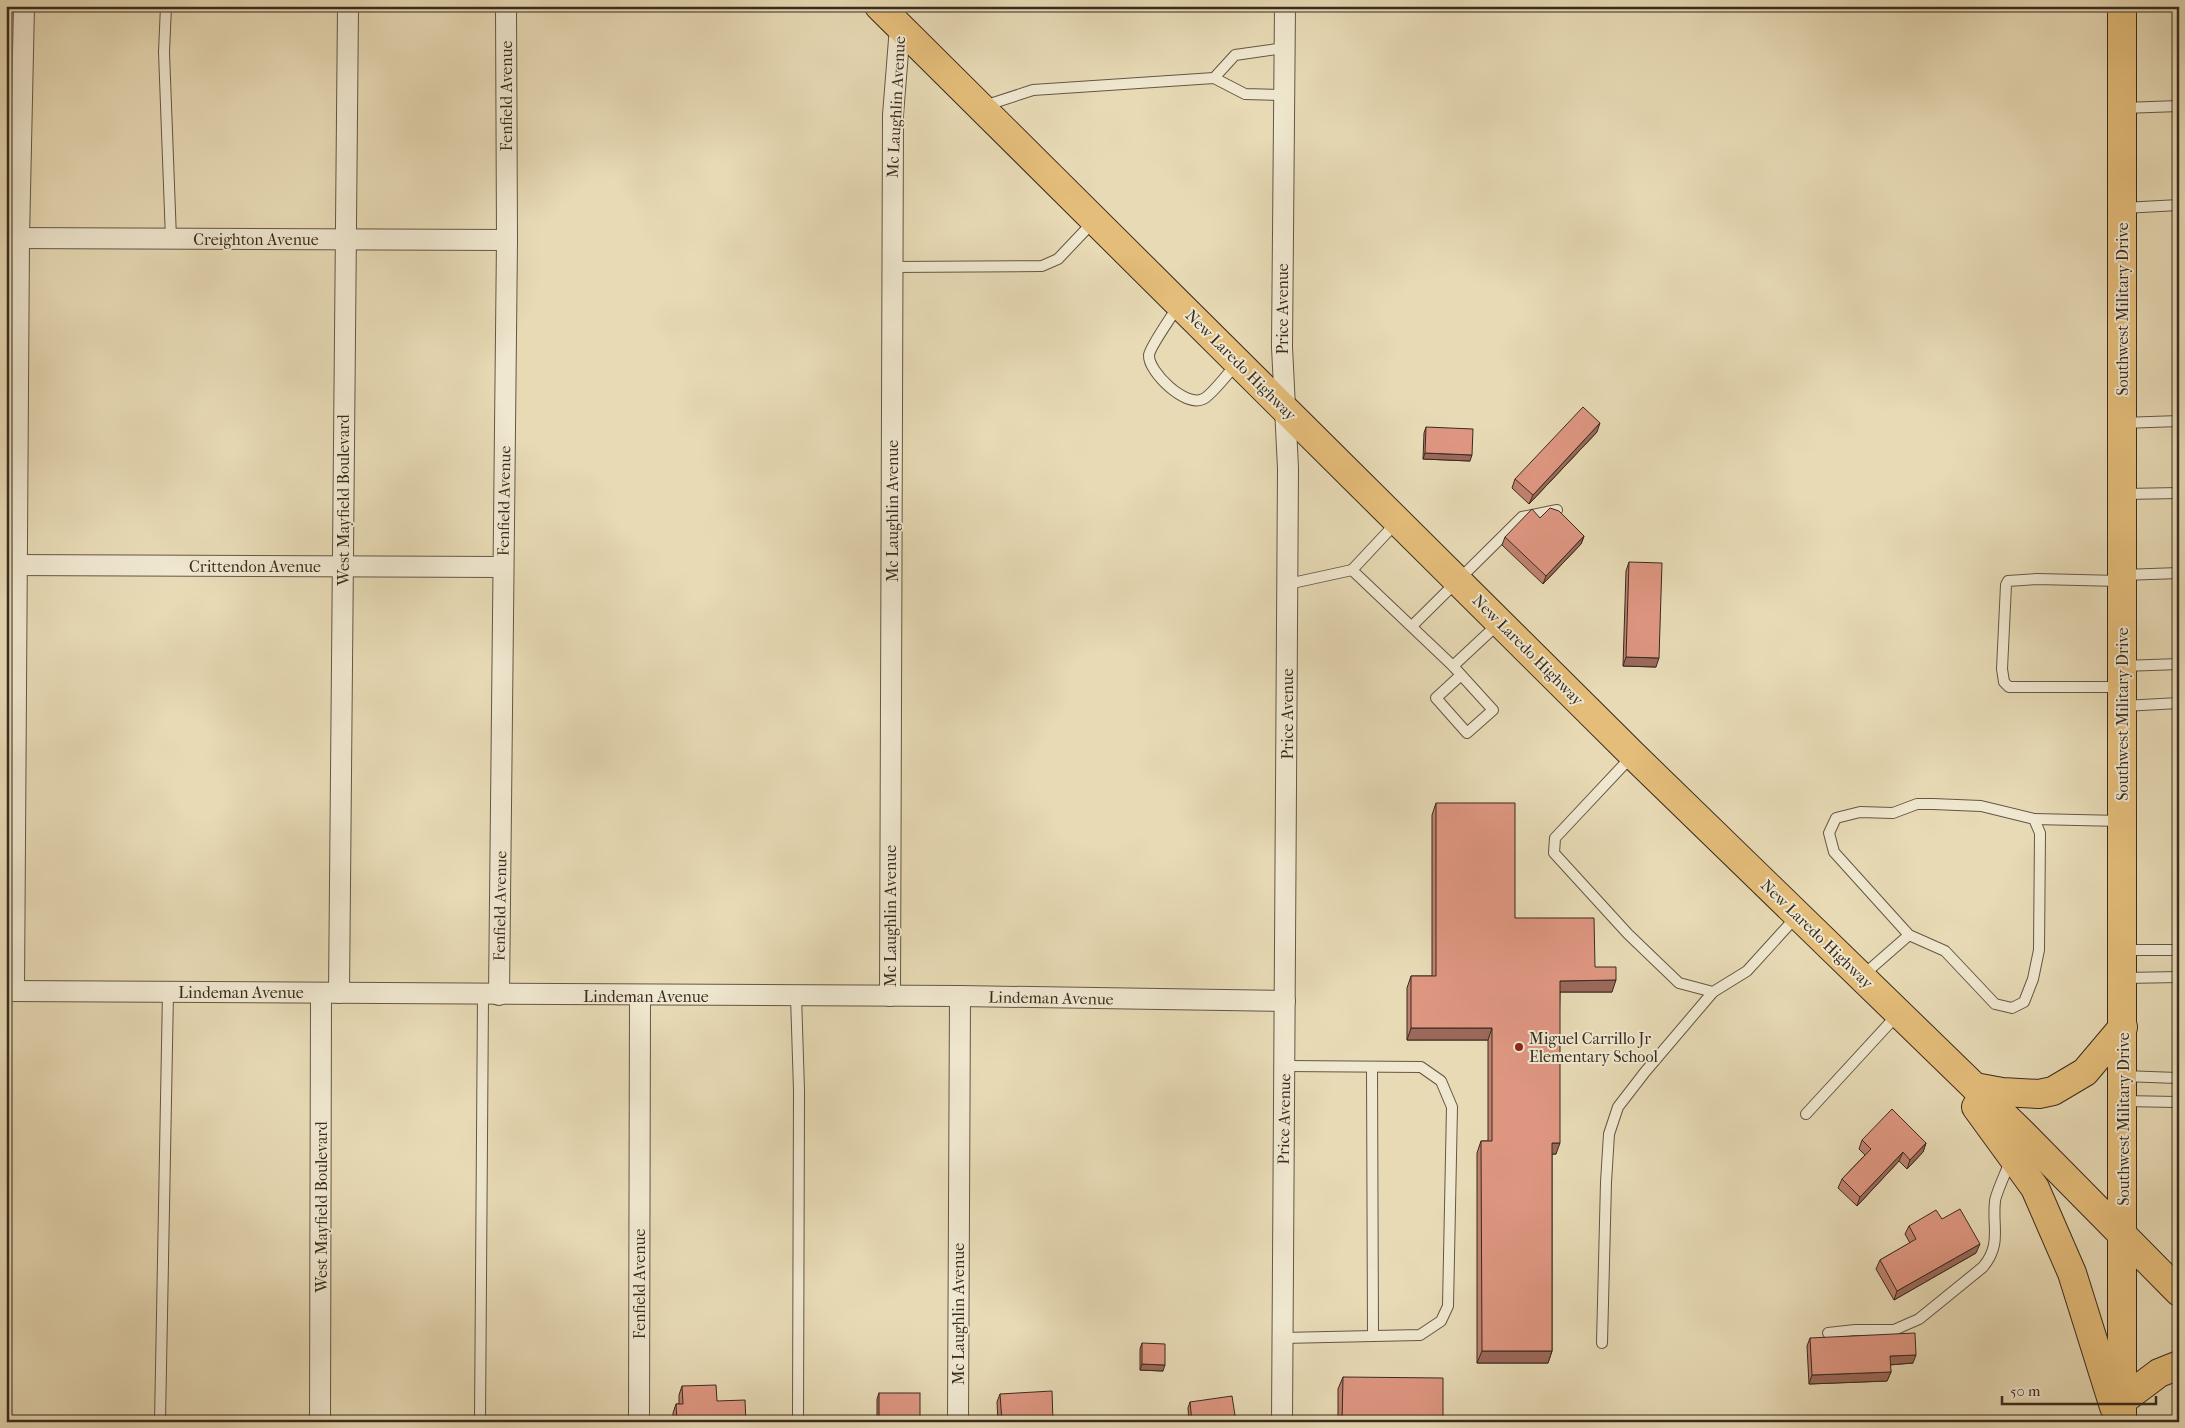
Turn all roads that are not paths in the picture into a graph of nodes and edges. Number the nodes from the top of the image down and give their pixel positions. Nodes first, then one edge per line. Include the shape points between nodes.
1 (24, 6) edge
2 (166, 6) edge
3 (348, 6) edge
4 (506, 6) edge
5 (879, 6) edge
6 (1285, 6) edge
7 (2122, 6) edge
8 (900, 27) junction
9 (1284, 48) junction
10 (1214, 78) junction
11 (1284, 95) junction
12 (2179, 106) edge
13 (981, 107) junction
14 (2122, 108) junction
15 (2179, 205) edge
16 (2122, 208) junction
17 (1095, 220) junction
18 (13, 238) edge
19 (171, 239) junction
20 (345, 240) junction
21 (507, 240) junction
22 (892, 267) junction
23 (1179, 304) junction
24 (1238, 362) junction
25 (1285, 409) junction
26 (2179, 421) edge
27 (2122, 423) junction
28 (2179, 493) edge
29 (2122, 494) junction
30 (1557, 510) edge
31 (1398, 521) junction
32 (12, 565) edge
33 (343, 566) junction
34 (503, 566) junction
35 (1352, 570) junction
36 (2179, 574) edge
37 (2122, 578) junction
38 (1459, 581) junction
39 (1288, 584) junction
40 (1500, 622) junction
41 (1413, 625) junction
42 (2179, 664) edge
43 (1453, 666) junction
44 (1461, 674) junction
45 (2122, 686) junction
46 (2179, 703) edge
47 (1633, 755) junction
48 (2034, 819) junction
49 (2122, 821) junction
50 (1798, 916) junction
51 (1909, 935) junction
52 (2123, 950) junction
53 (2179, 950) edge
54 (2179, 977) edge
55 (1860, 978) junction
56 (2123, 978) junction
57 (10, 991) edge
58 (168, 992) junction
59 (1713, 992) junction
60 (330, 993) junction
61 (491, 995) junction
62 (640, 996) junction
63 (796, 996) junction
64 (890, 996) junction
65 (960, 996) junction
66 (1286, 1001) junction
67 (1898, 1014) junction
68 (2123, 1027) junction
69 (1929, 1043) junction
70 (1285, 1066) junction
71 (1372, 1067) junction
72 (2179, 1080) edge
73 (1975, 1087) junction
74 (2123, 1088) junction
75 (2179, 1100) edge
76 (1806, 1114) dead end
77 (2016, 1144) junction
78 (2123, 1237) junction
79 (2179, 1292) edge
80 (1828, 1333) dead end
81 (1373, 1336) junction
82 (1282, 1338) junction
83 (1602, 1343) dead end
84 (2179, 1364) edge
85 (2121, 1415) edge
86 (160, 1422) edge
87 (320, 1422) edge
88 (480, 1422) edge
89 (639, 1422) edge
90 (798, 1422) edge
91 (958, 1422) edge
92 (1282, 1422) edge

1 - 18 street
2 - 19 lane via 164,52
3 - 20 street, West Mayfield Boulevard
4 - 21 street, Fenfield Avenue
5 - 8 main road, New Laredo Highway
6 - 9 street, Price Avenue
7 - 14 main road, Southwest Military Drive
8 - 13 main road, New Laredo Highway
8 - 22 street, Mc Laughlin Avenue via 893,115
9 - 10 lane via 1235,55
9 - 11 street, Price Avenue
10 - 11 lane via 1245,94
10 - 13 lane via 1033,90
11 - 25 street, Price Avenue via 1282,347
12 - 14 lane
13 - 17 main road, New Laredo Highway
14 - 16 main road, Southwest Military Drive
15 - 16 lane
16 - 27 main road, Southwest Military Drive
17 - 22 lane via 1058,259 1042,266
17 - 23 main road, New Laredo Highway
18 - 19 street, Creighton Avenue
18 - 32 street
19 - 20 street, Creighton Avenue
20 - 21 street, Creighton Avenue
20 - 33 street, West Mayfield Boulevard
21 - 34 street, Fenfield Avenue
22 - 64 street, Mc Laughlin Avenue
23 - 24 main road, New Laredo Highway
23 - 24 lane via 1149,354 1150,364 1159,378 1186,399 1196,401 1204,399
24 - 25 main road, New Laredo Highway
25 - 31 main road, New Laredo Highway
25 - 39 street, Price Avenue
26 - 27 lane
27 - 29 main road, Southwest Military Drive
28 - 29 lane
29 - 37 main road, Southwest Military Drive
30 - 38 lane via 1522,517
31 - 35 lane
31 - 38 main road, New Laredo Highway
32 - 33 street, Crittendon Avenue
32 - 57 street
33 - 34 street, Crittendon Avenue
33 - 60 street, West Mayfield Boulevard
34 - 61 street, Fenfield Avenue
35 - 39 lane
35 - 41 lane
36 - 37 lane
37 - 45 main road, Southwest Military Drive
37 - 45 lane via 2008,581 2002,669 2004,682 2009,687
38 - 40 main road, New Laredo Highway
38 - 41 lane
39 - 66 street, Price Avenue
40 - 43 lane
40 - 47 main road, New Laredo Highway
41 - 43 lane
42 - 45 lane
43 - 44 lane
44 - 44 lane via 1493,710 1468,733 1436,698
45 - 46 lane
45 - 49 main road, Southwest Military Drive
47 - 50 main road, New Laredo Highway
47 - 59 lane via 1555,838 1554,853 1628,934 1679,983
48 - 49 lane
48 - 51 lane via 2040,833 2039,950 2024,1002 2012,1008 1996,1004 1945,951
48 - 51 lane via 1981,806 1933,804 1916,804 1893,813 1860,812 1836,818 1829,833 1834,852
49 - 52 main road, Southwest Military Drive
50 - 55 main road, New Laredo Highway
50 - 59 lane via 1746,971
51 - 55 lane
52 - 53 lane
52 - 56 main road, Southwest Military Drive
54 - 56 lane
55 - 67 main road, New Laredo Highway
56 - 68 main road, Southwest Military Drive
57 - 58 street, Lindeman Avenue
58 - 60 street, Lindeman Avenue
58 - 86 lane
59 - 83 lane via 1618,1107 1609,1134
60 - 61 street, Lindeman Avenue
60 - 87 street, West Mayfield Boulevard
61 - 62 street, Lindeman Avenue
61 - 88 lane
62 - 63 street, Lindeman Avenue
62 - 89 street, Fenfield Avenue
63 - 64 street, Lindeman Avenue
63 - 90 lane via 799,1090
64 - 65 street, Lindeman Avenue
65 - 66 street, Lindeman Avenue
65 - 91 street, Mc Laughlin Avenue
66 - 70 street, Price Avenue
67 - 69 main road, New Laredo Highway
67 - 76 lane
68 - 73 main road via 2086,1072 2053,1091 2039,1094
68 - 74 main road, Southwest Military Drive
69 - 73 main road, New Laredo Highway
69 - 77 main road
70 - 71 lane
70 - 82 street, Price Avenue
71 - 81 lane
71 - 81 lane via 1421,1067 1441,1081 1452,1107 1448,1306 1441,1321 1420,1335
72 - 74 lane
73 - 77 main road, New Laredo Highway
74 - 75 lane via 2176,1102
74 - 78 main road, Southwest Military Drive
77 - 78 main road, New Laredo Highway
77 - 80 lane via 1995,1198 1995,1244 1991,1258 1983,1267 1919,1319 1894,1330
77 - 85 main road via 2072,1273
78 - 79 main road, New Laredo Highway
78 - 85 main road, Southwest Military Drive
81 - 82 lane
82 - 92 street, Price Avenue
84 - 85 main road via 2159,1373

